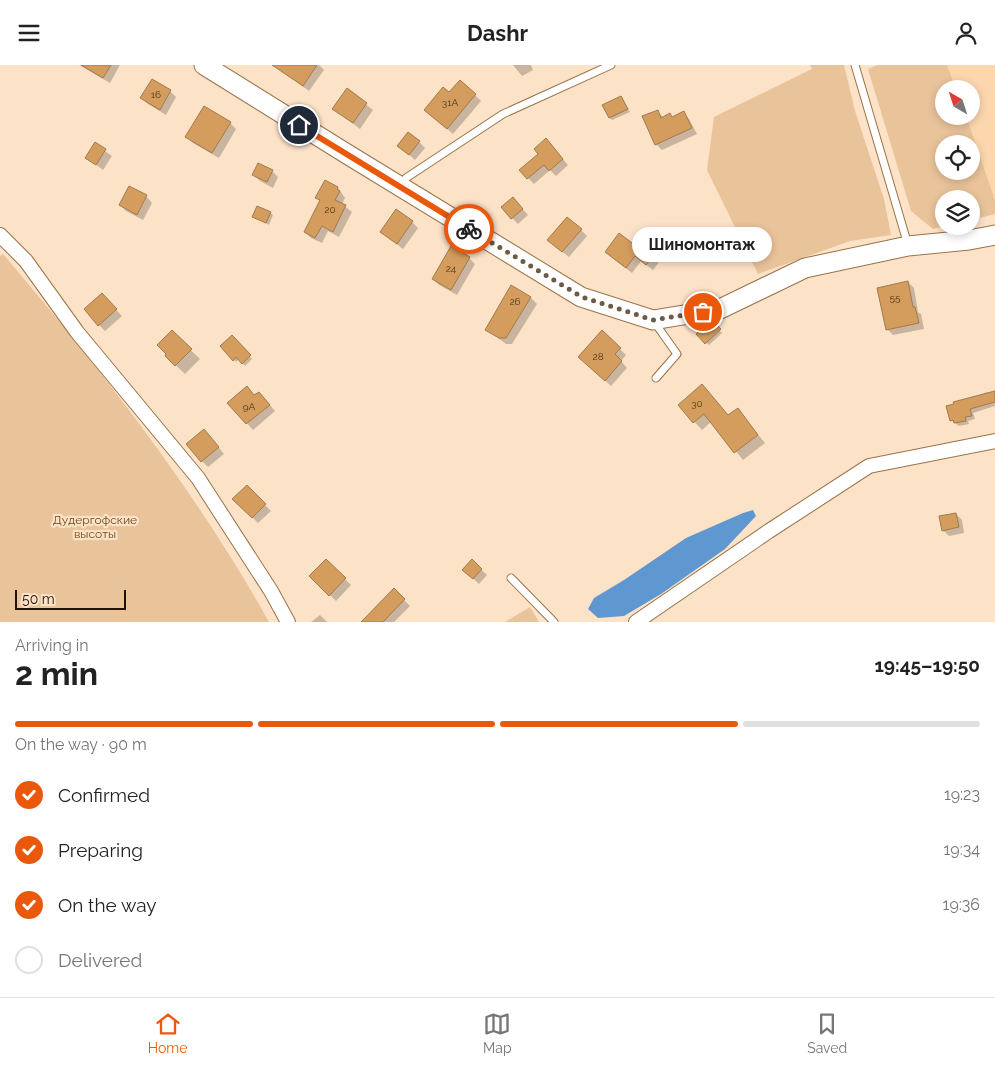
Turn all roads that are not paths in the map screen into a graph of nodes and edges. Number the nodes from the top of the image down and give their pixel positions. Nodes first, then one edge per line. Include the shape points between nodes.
1 (204, 65) edge
2 (611, 65) edge
3 (855, 65) edge
4 (400, 187) junction
5 (0, 235) edge
6 (995, 235) edge
7 (908, 246) junction
8 (653, 320) junction
9 (656, 378) dead end
10 (995, 441) edge
11 (512, 578) dead end
12 (288, 622) edge
13 (554, 622) edge
14 (636, 622) edge

1 - 4 street
2 - 4 lane via 503,114 406,179
3 - 7 lane
4 - 8 street via 582,297
5 - 12 street via 26,261 77,332 198,479
6 - 7 street
7 - 8 street via 805,268 720,309
8 - 9 lane via 677,354
10 - 14 street via 869,466
11 - 13 lane

